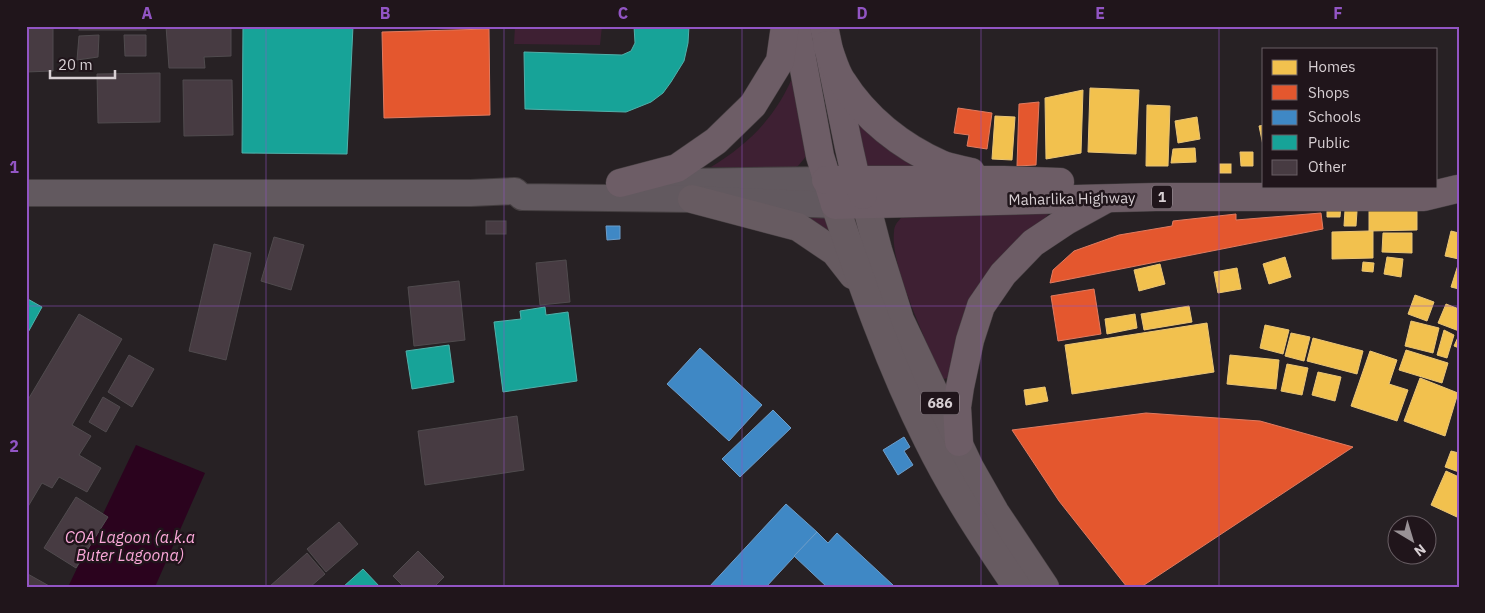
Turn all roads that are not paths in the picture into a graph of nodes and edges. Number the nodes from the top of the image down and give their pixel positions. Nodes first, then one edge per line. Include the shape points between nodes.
1 (784, 26) edge
2 (796, 26) edge
3 (826, 36) edge
4 (856, 179) junction
5 (1004, 180) junction
6 (1262, 182) edge
7 (620, 183) junction
8 (1451, 187) edge
9 (515, 191) junction
10 (26, 193) edge
11 (831, 193) junction
12 (1109, 198) junction
13 (692, 199) junction
14 (866, 204) junction
15 (865, 290) junction
16 (959, 442) junction
17 (1017, 587) edge
18 (1045, 587) edge

1 - 7 highway via 780,62 753,105 716,141 677,168
2 - 11 highway via 820,156
3 - 4 highway, 1
3 - 5 highway, 1 via 841,80 866,113 896,139 942,164
4 - 5 highway, Maharlika Highway / 1
4 - 11 highway, Maharlika Highway
4 - 14 highway
5 - 6 highway, Maharlika Highway / 1 via 1105,184
7 - 9 main road, 686 via 524,182
7 - 11 main road, 686
8 - 12 highway, Maharlika Highway / 1 via 1424,197
9 - 10 main road, 686
9 - 13 main road, 686 via 522,198
11 - 13 main road, 686
11 - 14 highway, Maharlika Highway
11 - 15 main road, 686
12 - 14 highway, Maharlika Highway / 1
12 - 16 highway, 686 via 1066,221 1033,244 1003,274 981,306 958,397
13 - 15 main road, 686 via 798,227 835,252
14 - 16 main road, 686 via 900,320
15 - 17 main road, 686 via 927,440 971,517
16 - 18 main road, 686 via 992,506

